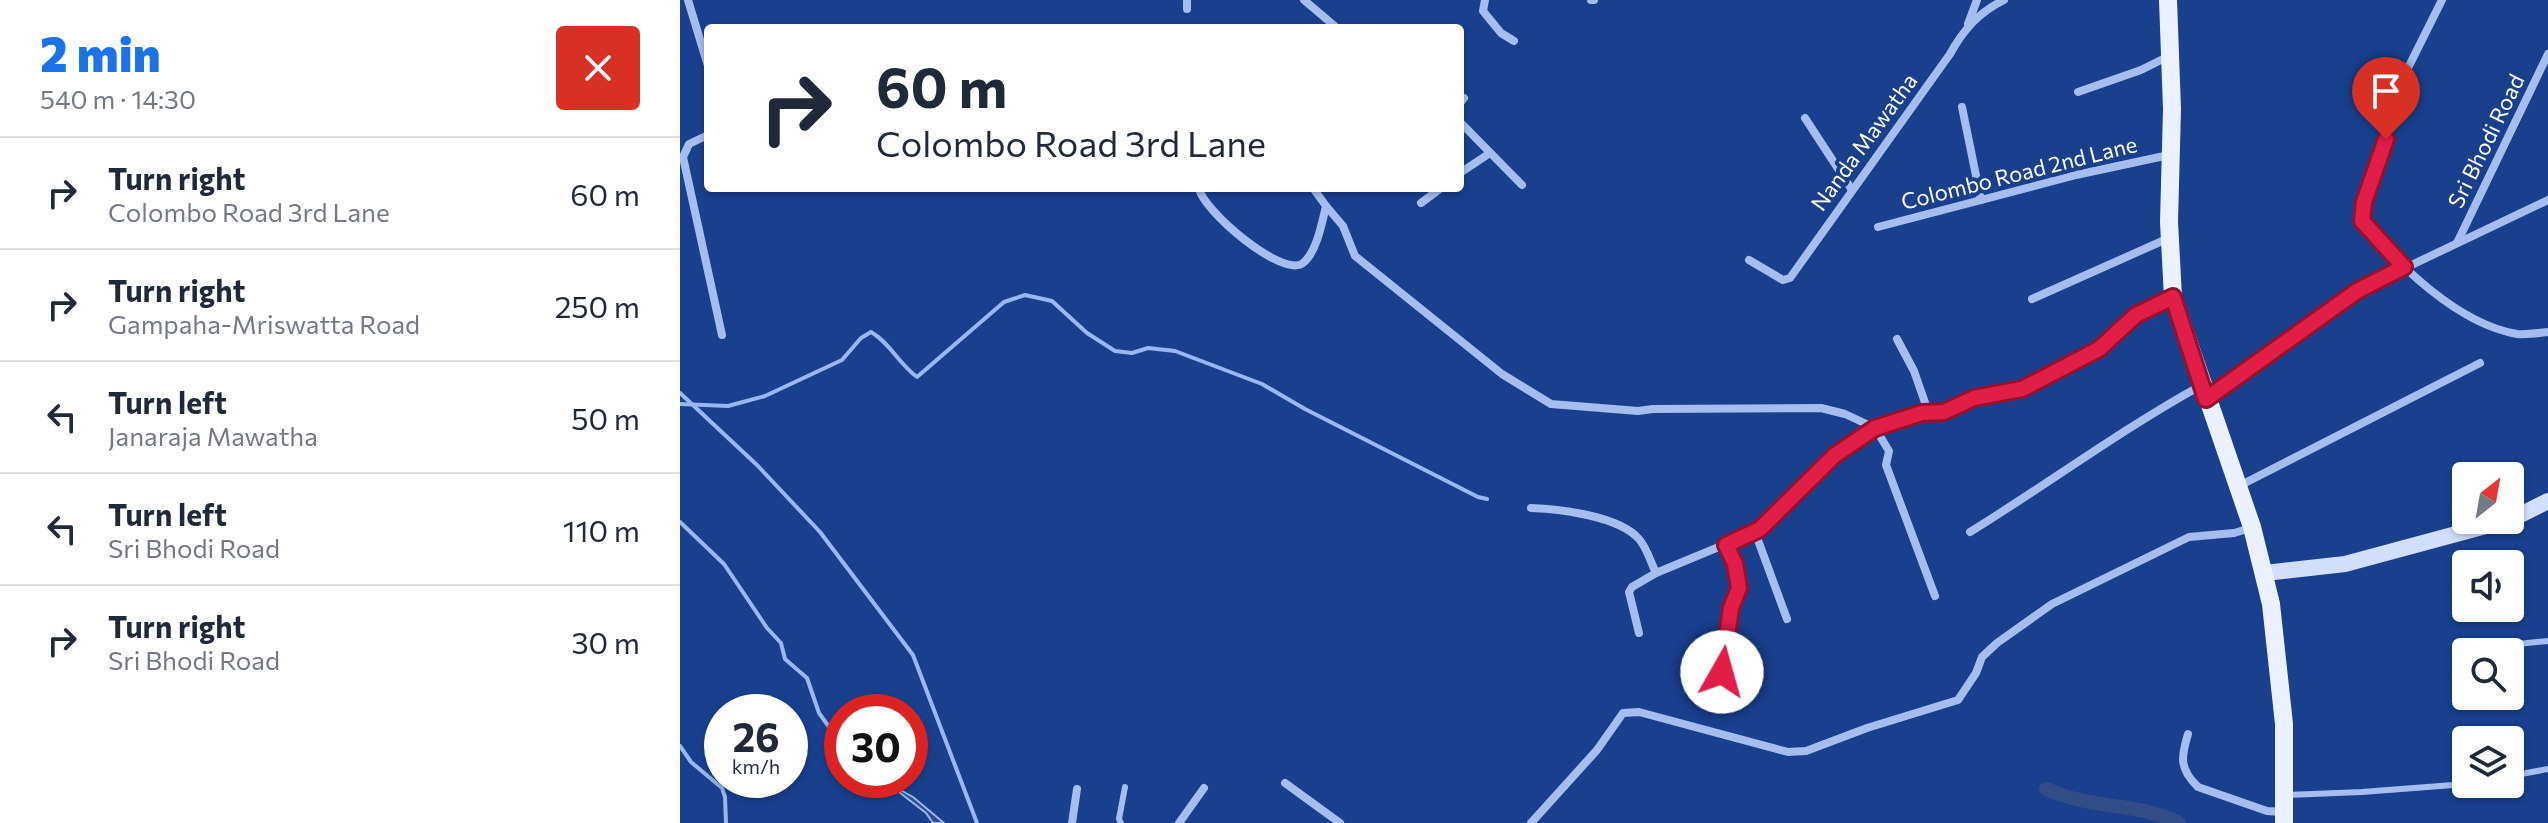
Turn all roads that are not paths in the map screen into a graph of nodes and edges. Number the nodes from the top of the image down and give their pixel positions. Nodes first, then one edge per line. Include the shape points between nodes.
1 (688, 0) edge
2 (1304, 0) edge
3 (1485, 0) edge
4 (1977, 0) edge
5 (2004, 0) edge
6 (2168, 0) edge
7 (2442, 0) edge
8 (1332, 24) edge
9 (1966, 28) junction
10 (1514, 41) dead end
11 (704, 53) edge
12 (2548, 54) edge
13 (2171, 55) junction
14 (2078, 92) dead end
15 (1962, 107) dead end
16 (1805, 118) dead end
17 (1464, 126) edge
18 (704, 137) edge
19 (1490, 153) junction
20 (2169, 155) junction
21 (1464, 170) edge
22 (1522, 185) dead end
23 (1852, 190) junction
24 (1199, 192) edge
25 (1316, 192) edge
26 (1436, 192) edge
27 (1981, 200) junction
28 (2548, 200) edge
29 (1421, 203) dead end
30 (1326, 206) junction
31 (1878, 227) dead end
32 (2170, 237) junction
33 (2457, 243) junction
34 (1749, 260) dead end
35 (2404, 267) junction
36 (2173, 297) junction
37 (2032, 299) dead end
38 (2548, 332) edge
39 (722, 335) dead end
40 (1897, 339) dead end
41 (2480, 363) dead end
42 (2204, 392) junction
43 (1929, 414) junction
44 (1875, 428) junction
45 (2239, 486) junction
46 (2548, 501) edge
47 (1531, 508) dead end
48 (2524, 513) edge
49 (2252, 527) junction
50 (1755, 532) junction
51 (1970, 532) dead end
52 (2457, 534) edge
53 (1726, 545) junction
54 (1656, 573) junction
55 (2265, 573) junction
56 (1935, 596) dead end
57 (1787, 619) dead end
58 (1639, 633) dead end
59 (2548, 641) edge
60 (2524, 643) edge
61 (1722, 672) dead end
62 (2188, 734) dead end
63 (2548, 769) edge
64 (2524, 773) edge
65 (1285, 783) dead end
66 (2452, 785) edge
67 (1125, 787) dead end
68 (1204, 788) dead end
69 (1077, 789) dead end
70 (2284, 810) edge
71 (1072, 823) edge
72 (1121, 823) edge
73 (1179, 823) edge
74 (1340, 823) edge
75 (1531, 823) edge

1 - 11 street
2 - 8 street
3 - 10 street via 1483,11 1489,21
4 - 9 street
5 - 9 street, Nanda Mawatha
6 - 13 main road
7 - 35 street via 2403,78 2364,202 2362,221
9 - 23 street, Nanda Mawatha
12 - 33 street, Sri Bhodi Road
13 - 14 street
13 - 20 main road
15 - 27 street
16 - 23 street
17 - 19 street
18 - 39 street via 689,144 683,157
19 - 21 street
19 - 22 street
20 - 27 street, Colombo Road 2nd Lane
20 - 32 main road
23 - 34 street, Nanda Mawatha via 1790,278 1783,280
24 - 30 street via 1223,223 1285,265 1303,264 1311,253
25 - 30 street
26 - 29 street
27 - 31 street, Colombo Road 2nd Lane
28 - 33 street
30 - 44 street via 1343,226 1355,256 1502,374 1551,404 1638,411 1821,408
32 - 36 main road
32 - 37 street
33 - 35 street
35 - 38 street via 2441,299 2490,326 2519,334
35 - 42 street via 2357,291
36 - 42 main road
36 - 43 street via 2136,315 2099,349 2051,376
40 - 43 street
41 - 45 street
42 - 45 main road
42 - 51 street via 2146,416
43 - 44 street
44 - 50 street via 1835,455
44 - 56 street via 1889,451 1886,465
45 - 49 main road
46 - 48 street
47 - 54 street via 1583,513 1633,534
49 - 55 main road
49 - 75 street via 2189,537 2070,594 1982,657 1958,700 1806,751 1788,752 1623,713
50 - 53 street
50 - 57 street
52 - 55 street via 2345,564
53 - 54 street
53 - 61 street via 1739,588
54 - 58 street via 1629,592
55 - 70 main road via 2284,724
59 - 60 lane
62 - 70 street via 2181,755 2198,787 2267,811
63 - 64 lane
65 - 74 street
66 - 70 lane via 2362,792
67 - 72 lane
68 - 73 street
69 - 71 street

